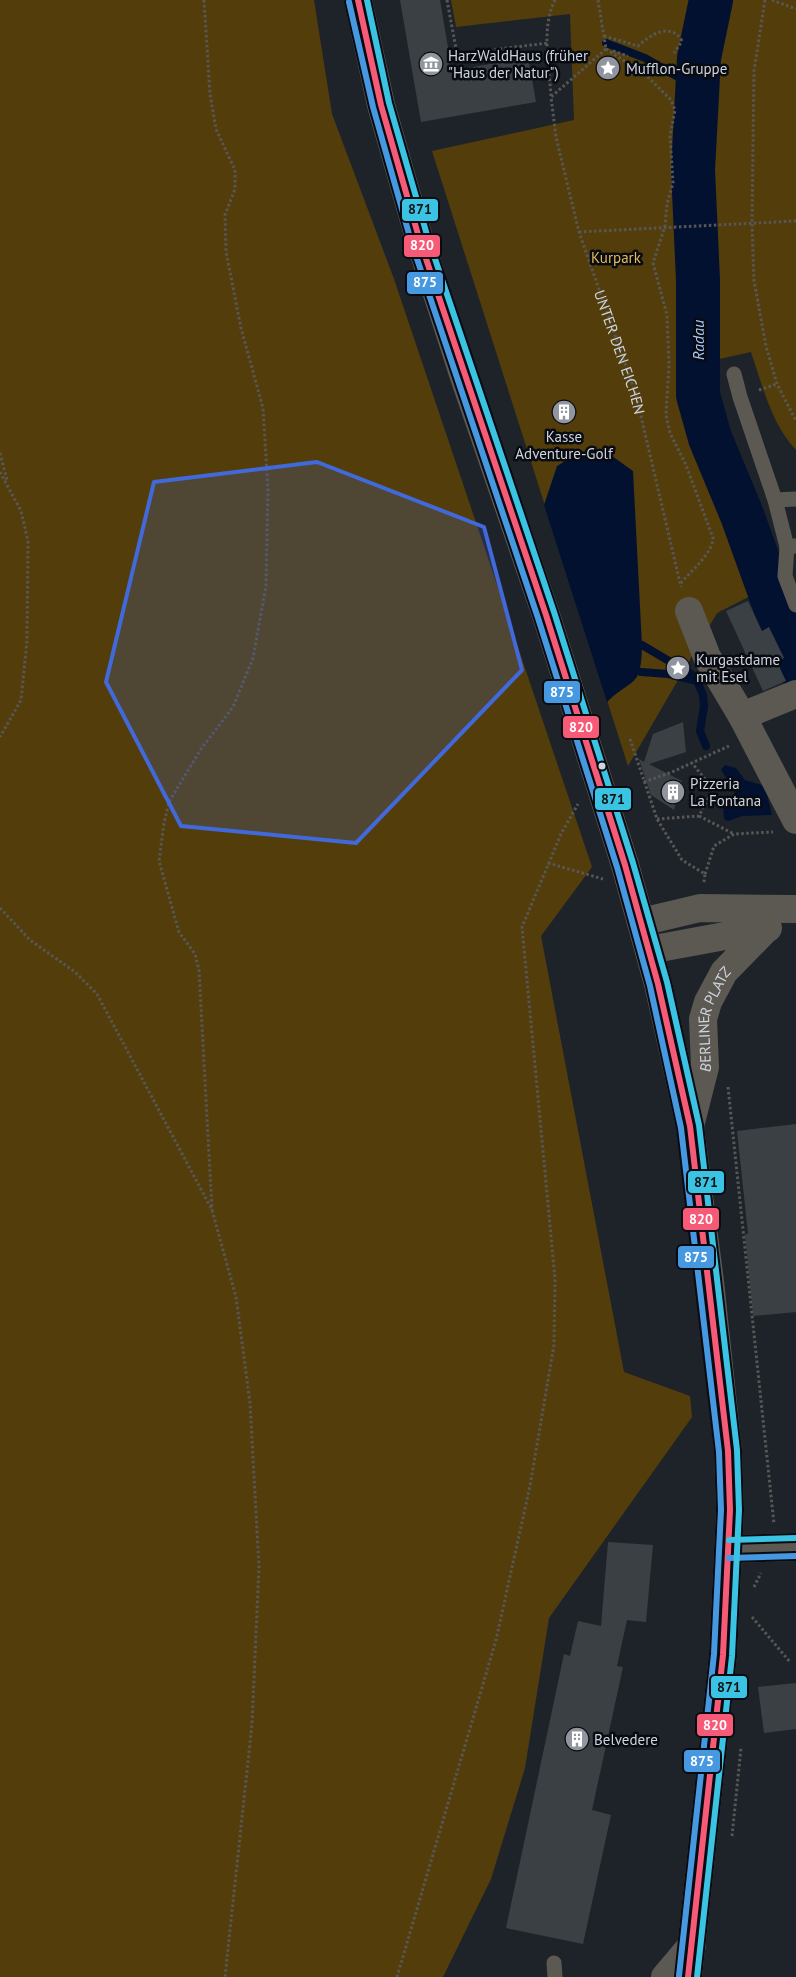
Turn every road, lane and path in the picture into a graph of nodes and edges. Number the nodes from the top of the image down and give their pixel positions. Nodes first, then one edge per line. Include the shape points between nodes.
1 (204, 0) edge
2 (358, 0) edge
3 (447, 0) edge
4 (555, 0) edge
5 (598, 0) edge
6 (765, 0) edge
7 (772, 0) edge
8 (796, 9) edge
9 (604, 36) junction
10 (548, 43) junction
11 (606, 49) junction
12 (674, 53) dead end
13 (457, 54) junction
14 (450, 55) dead end
15 (628, 56) dead end
16 (551, 97) junction
17 (796, 221) edge
18 (752, 222) junction
19 (665, 226) junction
20 (579, 232) junction
21 (734, 374) dead end
22 (796, 420) edge
23 (0, 453) edge
24 (0, 472) edge
25 (8, 483) junction
26 (796, 499) edge
27 (775, 500) junction
28 (791, 546) edge
29 (680, 584) junction
30 (796, 605) edge
31 (689, 611) joint
32 (794, 694) edge
33 (747, 726) junction
34 (0, 737) edge
35 (630, 739) dead end
36 (692, 763) junction
37 (596, 771) junction
38 (644, 782) junction
39 (699, 816) junction
40 (656, 820) junction
41 (787, 826) edge
42 (734, 834) junction
43 (548, 863) junction
44 (705, 874) junction
45 (631, 888) junction
46 (0, 908) edge
47 (700, 908) junction
48 (796, 909) edge
49 (796, 919) edge
50 (641, 922) junction
51 (767, 928) junction
52 (649, 950) junction
53 (728, 1086) dead end
54 (690, 1126) junction
55 (212, 1210) junction
56 (786, 1548) edge
57 (729, 1549) junction
58 (751, 1616) dead end
59 (790, 1662) dead end
60 (692, 1945) junction
61 (225, 1977) edge
62 (397, 1977) edge
63 (665, 1977) edge
64 (688, 1977) edge

1 - 55 path via 210,94 216,129 235,170 235,189 225,215 226,252 263,408 268,490 266,586 253,658 234,707 201,749 169,802 159,861 179,932 195,954 199,970
2 - 37 main road via 381,105 419,238
3 - 13 path
4 - 10 path, UNTER DEN EICHEN via 550,10
5 - 9 path
6 - 18 path via 754,71
7 - 8 path
9 - 11 path
9 - 12 path via 638,46 650,35 670,32 682,41
10 - 13 path
10 - 16 path, UNTER DEN EICHEN
11 - 15 path
11 - 16 path
11 - 19 path via 646,74 671,100 676,110 670,136 673,182
13 - 14 path
16 - 20 path, UNTER DEN EICHEN via 556,137
17 - 18 path
18 - 19 path
18 - 22 path via 754,281 766,346 777,384
19 - 20 path
19 - 29 path via 653,263 667,315 666,415 670,433 686,465 713,538 713,544
20 - 29 path, UNTER DEN EICHEN via 636,395
21 - 27 lane
23 - 25 path
24 - 25 path
25 - 34 path via 21,511 28,541 27,641 21,700
26 - 27 lane
27 - 28 lane
28 - 30 lane via 785,576
29 - 31 path, UNTER DEN EICHEN
31 - 33 street via 707,657
32 - 33 street
33 - 36 path
33 - 41 street
35 - 38 path
36 - 38 path
36 - 39 path via 713,789
37 - 43 path
37 - 45 main road
38 - 40 path
39 - 40 path
39 - 42 path
40 - 44 path via 682,860
41 - 42 path
42 - 44 path via 714,846
43 - 45 path
43 - 62 path via 522,927 555,1279 554,1345 530,1486 496,1640
44 - 47 path
45 - 50 main road
46 - 55 path via 30,940 75,972 97,994
47 - 48 street
47 - 50 street
49 - 51 street, BERLINER PLATZ
50 - 52 main road
51 - 52 street, BERLINER PLATZ
51 - 54 street, BERLINER PLATZ via 724,972 708,1002 702,1020 705,1067
52 - 54 main road
53 - 56 path
54 - 57 main road via 728,1451
55 - 61 path via 236,1297 250,1403 259,1567 252,1724
56 - 57 street
57 - 60 main road via 723,1655
58 - 59 path
60 - 63 street
60 - 64 main road

